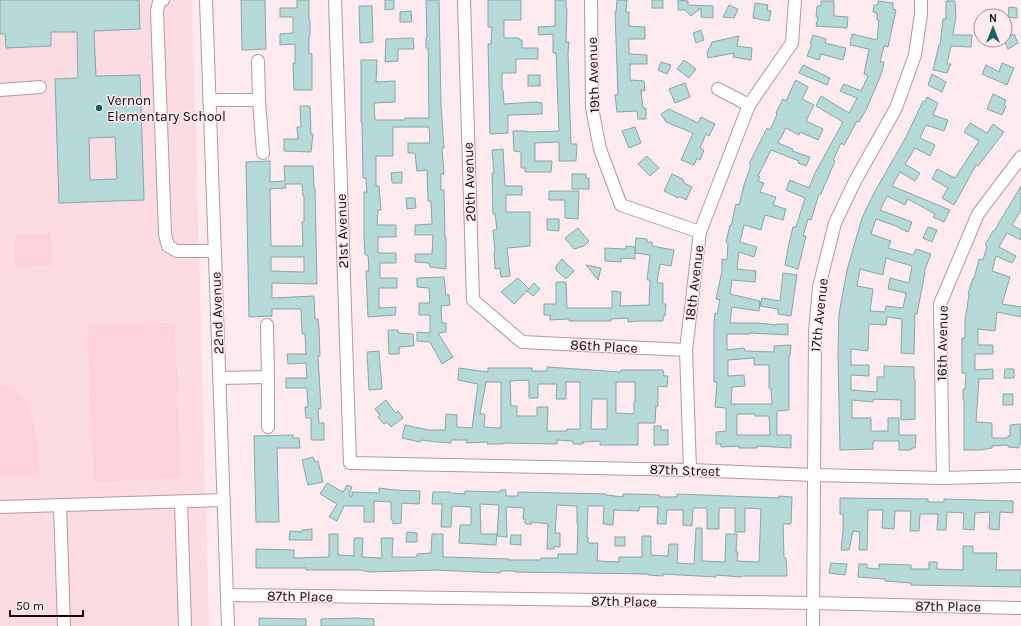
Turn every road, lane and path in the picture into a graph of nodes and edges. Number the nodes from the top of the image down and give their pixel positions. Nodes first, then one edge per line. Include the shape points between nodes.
1 (163, 0) edge
2 (206, 0) edge
3 (335, 0) edge
4 (464, 0) edge
5 (591, 0) edge
6 (795, 0) edge
7 (921, 0) edge
8 (258, 61) dead end
9 (40, 87) dead end
10 (718, 89) dead end
11 (0, 90) edge
12 (210, 100) junction
13 (260, 100) junction
14 (748, 105) junction
15 (263, 153) dead end
16 (1021, 157) edge
17 (700, 232) junction
18 (215, 251) junction
19 (267, 326) dead end
20 (522, 342) joint
21 (686, 350) junction
22 (268, 377) junction
23 (220, 378) junction
24 (268, 427) dead end
25 (350, 463) joint
26 (690, 470) junction
27 (815, 475) junction
28 (1021, 476) edge
29 (943, 478) junction
30 (224, 500) junction
31 (181, 502) junction
32 (60, 505) junction
33 (0, 507) edge
34 (228, 595) junction
35 (813, 603) junction
36 (1021, 608) edge
37 (64, 626) edge
38 (185, 626) edge
39 (228, 626) edge
40 (813, 626) edge

1 - 18 street via 159,2 157,11 165,234 168,246 177,251
2 - 12 street, 22nd Avenue
3 - 25 street, 21st Avenue
4 - 20 street, 20th Avenue via 473,300
5 - 17 street, 19th Avenue via 592,108 600,149 620,205
6 - 14 street, 18th Avenue via 792,42
7 - 27 street, 17th Avenue via 915,55 896,108 855,181 836,223 819,287 815,332
8 - 13 street
9 - 11 street
10 - 14 street
12 - 13 street
12 - 18 street, 22nd Avenue
13 - 15 street
14 - 17 street, 18th Avenue
16 - 29 street, 16th Avenue via 978,214 940,304
17 - 21 street, 18th Avenue
18 - 23 street, 22nd Avenue
19 - 22 street
20 - 21 street, 86th Place
21 - 26 street, 18th Avenue
22 - 23 street
22 - 24 street
23 - 30 street, 22nd Avenue
25 - 26 street, 87th Street
26 - 27 street, 87th Street
27 - 29 street, 87th Street
27 - 35 street, 17th Avenue
28 - 29 street, 87th Street
30 - 31 street
30 - 34 street, 22nd Avenue
31 - 32 street
31 - 38 street
32 - 33 street
32 - 37 street
34 - 35 street, 87th Place
34 - 39 street, 22nd Avenue
35 - 36 street, 87th Place
35 - 40 street, 17th Avenue

